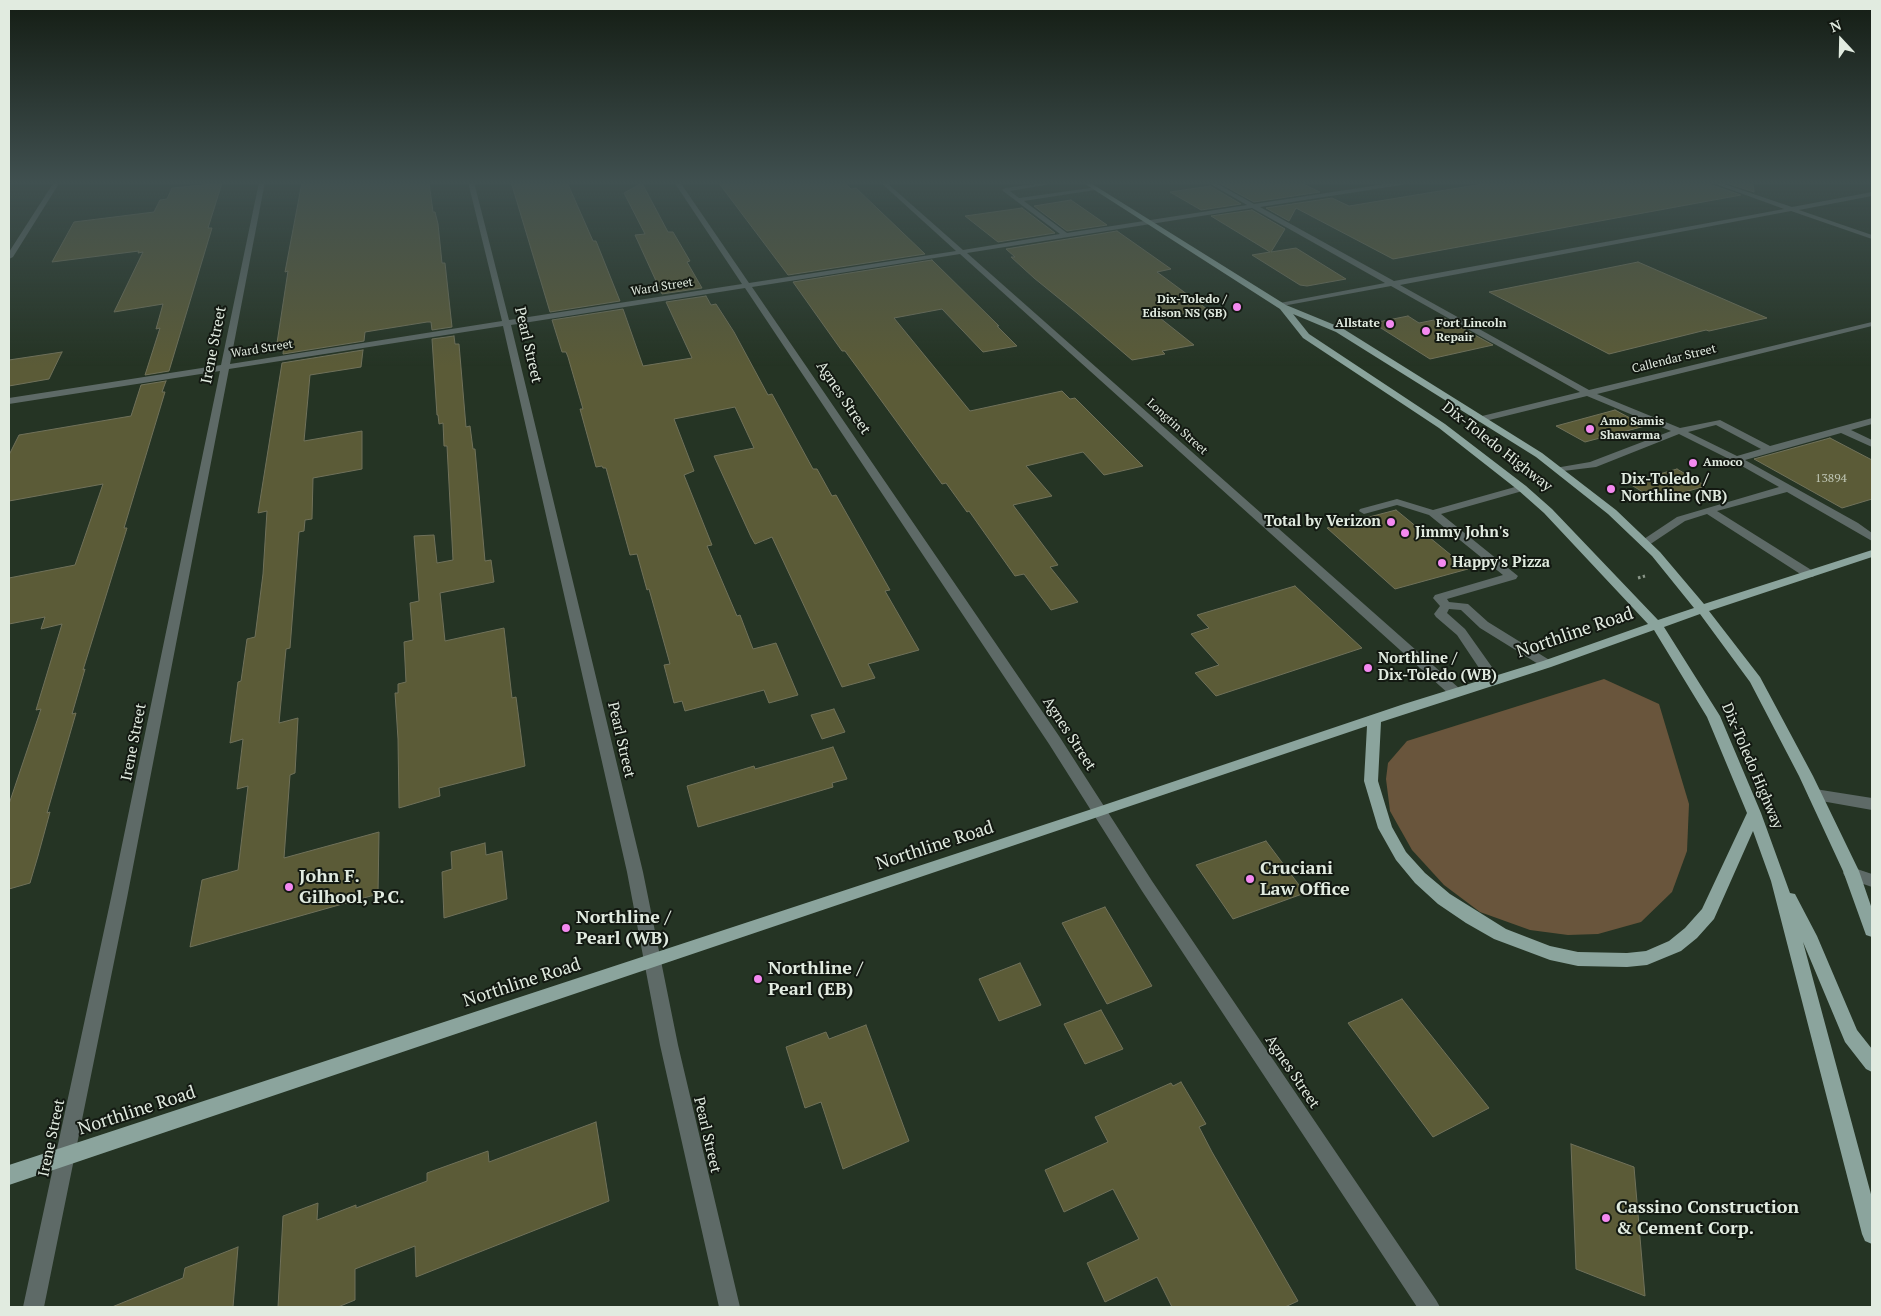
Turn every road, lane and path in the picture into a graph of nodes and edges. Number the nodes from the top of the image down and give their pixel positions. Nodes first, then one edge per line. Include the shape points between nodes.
1 (18, 243) edge
2 (250, 243) edge
3 (486, 243) edge
4 (719, 243) edge
5 (951, 243) edge
6 (1017, 243) edge
7 (1182, 243) edge
8 (1321, 243) edge
9 (1609, 243) edge
10 (961, 252) junction
11 (9, 257) edge
12 (1393, 284) junction
13 (747, 285) junction
14 (1281, 306) junction
15 (506, 323) junction
16 (1872, 324) edge
17 (226, 366) junction
18 (1588, 393) junction
19 (9, 401) edge
20 (1481, 419) junction
21 (1872, 421) edge
22 (1841, 429) junction
23 (1678, 431) junction
24 (1872, 444) edge
25 (1768, 450) junction
26 (1736, 459) junction
27 (1559, 470) junction
28 (1522, 488) junction
29 (1788, 488) junction
30 (1708, 510) junction
31 (1364, 511) dead end
32 (1433, 513) junction
33 (1872, 538) edge
34 (1645, 543) junction
35 (1872, 553) edge
36 (1809, 574) junction
37 (1446, 605) junction
38 (1702, 609) junction
39 (1657, 626) junction
40 (1547, 664) junction
41 (1494, 680) junction
42 (1455, 692) junction
43 (1374, 719) junction
44 (1815, 795) junction
45 (1872, 804) edge
46 (1100, 812) junction
47 (1754, 813) junction
48 (1852, 873) junction
49 (1779, 881) junction
50 (1872, 881) edge
51 (1872, 930) edge
52 (653, 961) junction
53 (1872, 1063) edge
54 (64, 1156) junction
55 (9, 1175) edge
56 (1872, 1234) edge
57 (33, 1307) edge
58 (729, 1307) edge
59 (1429, 1307) edge

1 - 11 street
2 - 17 street, Irene Street
3 - 15 street, Pearl Street
4 - 13 street, Agnes Street
5 - 10 street, Longtin Street
6 - 10 street, Ward Street
7 - 14 main road, Dix-Toledo Highway
8 - 12 street
9 - 12 street
10 - 13 street, Ward Street
10 - 42 street, Longtin Street
12 - 14 street
12 - 18 street
13 - 15 street, Ward Street
13 - 46 street, Agnes Street
14 - 20 main road, Dix-Toledo Highway via 1339,330
14 - 28 main road, Dix-Toledo Highway via 1306,336 1442,426
15 - 17 street, Ward Street
15 - 52 street, Pearl Street
16 - 18 street, Callendar Street
17 - 19 street, Ward Street
17 - 54 street, Irene Street via 98,1003
18 - 20 street, Callendar Street
18 - 23 street
20 - 27 main road, Dix-Toledo Highway
21 - 22 street
22 - 24 street
22 - 25 street
23 - 25 street via 1716,422
23 - 26 street
23 - 27 street via 1592,465
25 - 26 street
26 - 29 street
27 - 34 main road, Dix-Toledo Highway
28 - 32 street
28 - 39 main road, Dix-Toledo Highway via 1548,511
29 - 30 street
29 - 33 street
30 - 34 street via 1681,519
30 - 36 street
31 - 32 street via 1397,502
32 - 37 street via 1512,576 1439,598
34 - 38 main road, Dix-Toledo Highway
35 - 36 main road, Northline Road
36 - 38 main road, Northline Road
37 - 40 street via 1464,607 1484,625
37 - 41 street via 1440,614 1461,632
38 - 39 main road, Northline Road
38 - 44 main road, Dix-Toledo Highway via 1755,680
39 - 40 main road, Northline Road
39 - 47 main road, Dix-Toledo Highway via 1713,716
40 - 41 main road, Northline Road
41 - 42 main road, Northline Road
42 - 43 main road, Northline Road
43 - 46 main road, Northline Road
43 - 47 main road via 1370,781 1385,828 1401,856 1444,900 1500,934 1550,953 1578,959 1627,960 1647,958 1675,946 1708,914
44 - 45 street
44 - 48 main road, Dix-Toledo Highway
46 - 52 main road, Northline Road
46 - 59 street, Agnes Street
47 - 49 main road, Dix-Toledo Highway
48 - 50 street
48 - 51 main road, Dix-Toledo Highway
49 - 53 main road via 1811,941 1851,1036
49 - 56 main road, Dix-Toledo Highway
52 - 54 main road, Northline Road
52 - 58 street, Pearl Street
54 - 55 main road, Northline Road
54 - 57 street, Irene Street

